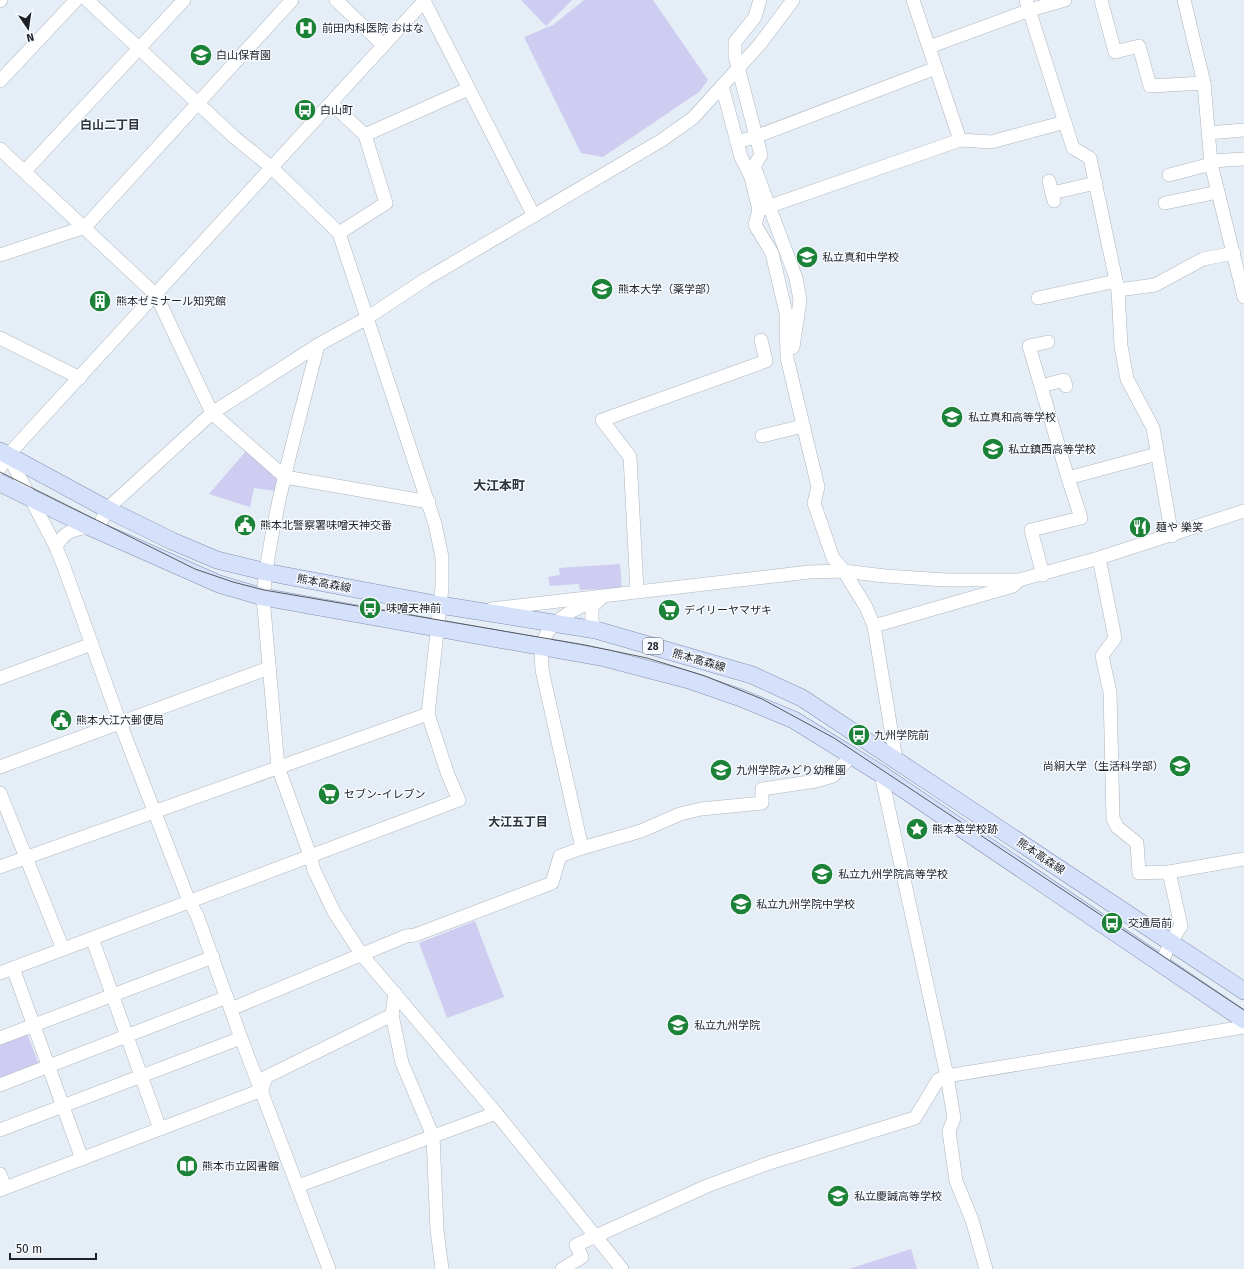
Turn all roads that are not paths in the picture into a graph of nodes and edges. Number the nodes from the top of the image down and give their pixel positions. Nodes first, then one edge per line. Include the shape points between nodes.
1 (76, 0) edge
2 (87, 0) edge
3 (184, 0) edge
4 (292, 0) edge
5 (336, 0) edge
6 (425, 0) edge
7 (760, 0) edge
8 (793, 0) edge
9 (913, 0) edge
10 (1065, 0) edge
11 (1101, 0) edge
12 (1184, 0) edge
13 (1028, 5) edge
14 (383, 45) junction
15 (929, 47) junction
16 (140, 48) junction
17 (936, 68) junction
18 (737, 69) junction
19 (0, 81) edge
20 (1204, 83) junction
21 (722, 86) junction
22 (468, 89) junction
23 (197, 102) junction
24 (331, 103) junction
25 (1065, 122) junction
26 (1244, 130) edge
27 (1208, 133) junction
28 (365, 134) junction
29 (755, 137) junction
30 (960, 140) junction
31 (737, 142) junction
32 (0, 149) edge
33 (1244, 159) edge
34 (1211, 163) junction
35 (271, 167) junction
36 (25, 171) junction
37 (1169, 175) dead end
38 (1096, 183) junction
39 (1052, 192) dead end
40 (1218, 192) junction
41 (1165, 203) dead end
42 (764, 208) junction
43 (534, 216) junction
44 (85, 227) junction
45 (339, 233) junction
46 (1234, 253) junction
47 (0, 255) edge
48 (1241, 269) edge
49 (1117, 285) junction
50 (156, 295) junction
51 (1244, 297) edge
52 (1038, 298) dead end
53 (367, 318) junction
54 (0, 338) edge
55 (761, 340) dead end
56 (1048, 342) dead end
57 (318, 345) junction
58 (80, 378) junction
59 (1041, 386) junction
60 (1066, 386) dead end
61 (212, 412) junction
62 (803, 426) junction
63 (762, 436) dead end
64 (1157, 454) junction
65 (3, 458) edge
66 (285, 477) junction
67 (1068, 478) junction
68 (0, 483) edge
69 (31, 499) junction
70 (429, 502) junction
71 (107, 509) junction
72 (1244, 511) edge
73 (94, 528) junction
74 (1172, 536) junction
75 (56, 547) junction
76 (1099, 558) junction
77 (844, 570) junction
78 (266, 572) junction
79 (1043, 575) junction
80 (1019, 580) junction
81 (637, 591) junction
82 (264, 597) junction
83 (602, 597) junction
84 (440, 605) junction
85 (476, 611) junction
86 (554, 624) junction
87 (874, 626) junction
88 (438, 627) junction
89 (596, 630) junction
90 (92, 644) junction
91 (541, 646) junction
92 (268, 668) junction
93 (0, 678) edge
94 (428, 714) junction
95 (120, 723) junction
96 (852, 756) junction
97 (896, 760) junction
98 (0, 767) edge
99 (278, 767) junction
100 (881, 774) junction
101 (0, 793) edge
102 (155, 812) junction
103 (582, 848) junction
104 (310, 855) junction
105 (26, 858) junction
106 (1244, 859) edge
107 (0, 867) edge
108 (1169, 872) junction
109 (189, 902) junction
110 (92, 938) junction
111 (1171, 942) junction
112 (63, 949) junction
113 (362, 955) junction
114 (213, 956) junction
115 (1160, 965) junction
116 (13, 968) junction
117 (0, 973) edge
118 (1244, 991) edge
119 (395, 993) junction
120 (113, 995) junction
121 (229, 1003) junction
122 (392, 1015) junction
123 (1244, 1020) edge
124 (34, 1025) junction
125 (1244, 1027) edge
126 (127, 1035) junction
127 (0, 1038) edge
128 (241, 1038) junction
129 (49, 1066) junction
130 (948, 1076) junction
131 (142, 1077) junction
132 (0, 1085) edge
133 (262, 1090) junction
134 (62, 1106) junction
135 (496, 1113) junction
136 (160, 1129) junction
137 (0, 1130) edge
138 (433, 1136) junction
139 (82, 1159) junction
140 (0, 1174) edge
141 (298, 1186) junction
142 (3, 1189) edge
143 (595, 1236) junction
144 (329, 1269) edge
145 (442, 1269) edge
146 (562, 1269) edge
147 (622, 1269) edge
148 (986, 1269) edge

1 - 19 street
2 - 16 street
3 - 16 street
4 - 23 street
5 - 14 street
6 - 14 street
6 - 22 street
7 - 18 street via 755,17 735,42
8 - 18 street via 760,44
9 - 15 street
10 - 13 street
11 - 20 street via 1115,52 1139,46 1150,86
12 - 20 street
13 - 15 street
13 - 25 street
14 - 24 street
15 - 17 street
16 - 23 street
16 - 36 street
17 - 29 street
17 - 30 street
18 - 21 street
18 - 29 street
20 - 27 street
21 - 31 street
21 - 43 street via 693,118 662,140
22 - 28 street
22 - 43 street
23 - 35 street
23 - 44 street
24 - 28 street
24 - 35 street
25 - 30 street via 991,142
25 - 38 street via 1073,148 1090,158
26 - 27 street
27 - 34 street
28 - 45 street via 386,203
29 - 31 street
29 - 42 street via 761,155 754,166
30 - 42 street
31 - 42 street
32 - 36 street
33 - 34 street
34 - 37 street
34 - 40 street
35 - 45 street
35 - 50 street
36 - 44 street
38 - 39 street
38 - 49 street
40 - 41 street
40 - 46 street
42 - 62 street via 755,225 772,253 786,313 787,358
42 - 77 street via 796,278 800,300 792,353 824,493 822,507 839,554 847,565
43 - 53 street via 426,279
44 - 47 street
44 - 50 street
45 - 53 street
46 - 48 street
46 - 49 street via 1203,259 1155,285
48 - 51 street
49 - 52 street
49 - 64 street via 1121,346 1127,379 1153,428
50 - 58 street
50 - 61 street
53 - 57 street
53 - 70 street
54 - 58 street
55 - 81 street via 766,361 602,420 630,457
56 - 59 street via 1029,346
57 - 61 street
57 - 66 street
58 - 65 street
59 - 60 street via 1064,380
59 - 67 street
61 - 66 street
61 - 71 street
62 - 63 street
62 - 77 street via 818,487 814,503 833,558
64 - 67 street
64 - 74 street
65 - 69 street
65 - 71 main road, 熊本高森線 / 28
66 - 70 street
66 - 78 street
67 - 79 street via 1081,518 1031,530
68 - 69 main road, 熊本高森線 / 28
69 - 73 main road, 熊本高森線 / 28
69 - 75 street
70 - 84 street via 442,557
71 - 73 street
71 - 78 main road, 熊本高森線 / 28 via 217,560
72 - 74 street
73 - 75 street via 69,531 61,537
73 - 82 main road, 熊本高森線 / 28 via 218,584
74 - 76 street
75 - 90 street
76 - 79 street
76 - 108 street via 1115,638 1102,656 1110,692 1112,818 1117,827 1137,843 1139,873
77 - 80 street via 946,580
77 - 81 street
77 - 87 street
78 - 82 street
78 - 84 main road, 熊本高森線 / 28
79 - 80 street
80 - 87 street via 1014,586
81 - 83 street
82 - 88 main road, 熊本高森線 / 28
82 - 92 street
83 - 85 street
83 - 86 street via 581,606
83 - 89 street via 592,607 592,621
84 - 85 main road, 熊本高森線 / 28
84 - 88 street
85 - 86 main road, 熊本高森線 / 28
86 - 89 main road, 熊本高森線 / 28
86 - 91 street
87 - 97 street
88 - 91 main road, 熊本高森線 / 28
88 - 94 street
89 - 97 main road, 熊本高森線 / 28 via 752,676 802,698
90 - 93 street
90 - 95 street
91 - 96 main road, 熊本高森線 / 28 via 605,658 689,680 741,698 794,720
91 - 103 street via 542,670
92 - 95 street
92 - 99 street
94 - 99 street
94 - 104 street via 459,800
95 - 98 street
95 - 102 street
96 - 100 main road, 熊本高森線 / 28
96 - 103 street via 833,776 762,789 762,803 701,809 680,814 641,831
97 - 111 main road, 熊本高森線 / 28
99 - 102 street
99 - 104 street
100 - 115 main road, 熊本高森線 / 28
100 - 130 street
101 - 105 street
102 - 105 street
102 - 109 street
103 - 113 street via 560,856 552,883 415,935 406,936
104 - 109 street
104 - 113 street via 314,870 334,912
105 - 107 street
105 - 112 street
106 - 108 street
108 - 111 street via 1181,926
109 - 110 street
109 - 114 street via 197,915
110 - 112 street
110 - 120 street
111 - 115 street
111 - 118 main road, 熊本高森線 / 28
112 - 116 street
113 - 119 street
113 - 121 street
114 - 120 street
114 - 121 street
115 - 123 main road, 熊本高森線 / 28
116 - 117 street
116 - 124 street
119 - 122 street
119 - 135 street
120 - 124 street
120 - 126 street
121 - 126 street
121 - 128 street
122 - 133 street via 266,1077
122 - 138 street via 402,1063
124 - 127 street
124 - 129 street
125 - 130 street
126 - 129 street
126 - 131 street
128 - 131 street
128 - 133 street
129 - 132 street
129 - 134 street
130 - 143 street via 938,1080 915,1118 769,1163 707,1186
130 - 148 street via 954,1118 949,1131 956,1181 972,1220
131 - 134 street
131 - 136 street
133 - 136 street
133 - 141 street
134 - 137 street
134 - 139 street
135 - 138 street
135 - 143 street
136 - 139 street
138 - 141 street
138 - 145 street via 437,1230
139 - 142 street
140 - 142 street
141 - 144 street
143 - 146 street via 576,1245 582,1257
143 - 147 street

